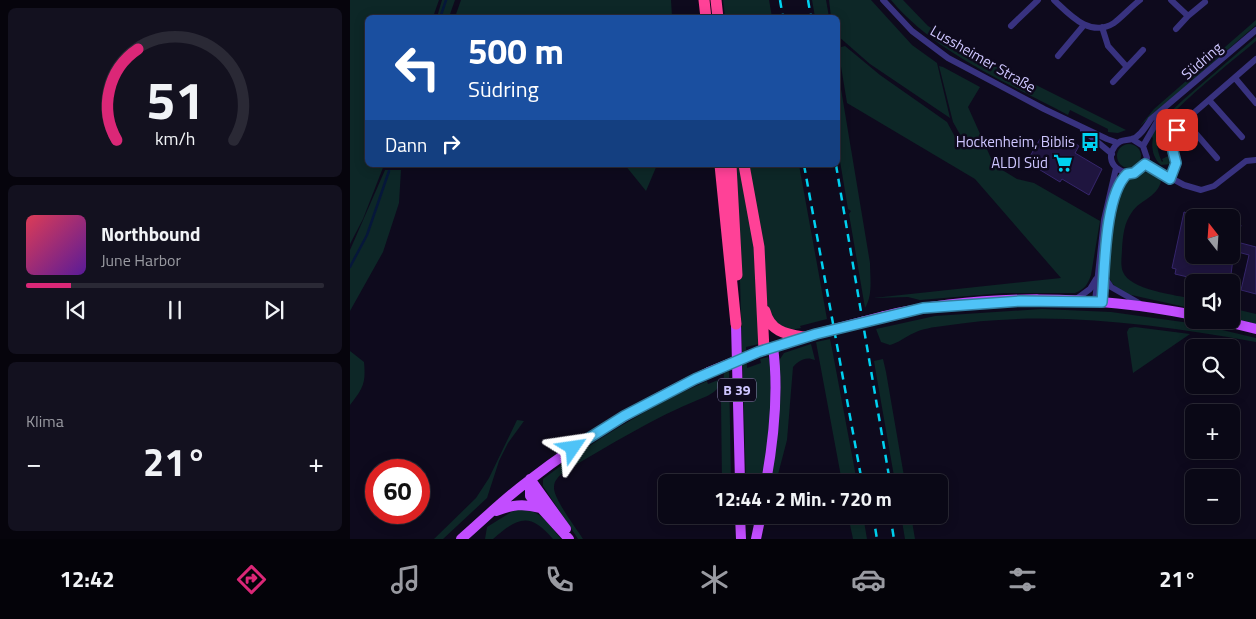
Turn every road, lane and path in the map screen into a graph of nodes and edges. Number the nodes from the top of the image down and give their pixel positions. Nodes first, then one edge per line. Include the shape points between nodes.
1 (704, 0) edge
2 (716, 0) edge
3 (883, 0) edge
4 (1038, 0) edge
5 (1054, 0) edge
6 (1140, 0) edge
7 (1171, 0) edge
8 (1205, 2) dead end
9 (706, 15) edge
10 (718, 15) edge
11 (1188, 16) junction
12 (1011, 26) dead end
13 (1084, 26) junction
14 (1102, 27) junction
15 (1176, 29) dead end
16 (1256, 30) edge
17 (1143, 50) dead end
18 (1058, 56) dead end
19 (1256, 59) edge
20 (1127, 67) junction
21 (1235, 78) junction
22 (1112, 82) dead end
23 (1209, 100) junction
24 (1256, 103) edge
25 (1164, 110) junction
26 (1186, 121) junction
27 (1080, 127) junction
28 (1242, 137) dead end
29 (1132, 139) junction
30 (1118, 142) junction
31 (1143, 146) junction
32 (1112, 154) junction
33 (1217, 158) dead end
34 (1256, 160) edge
35 (1145, 164) junction
36 (720, 167) edge
37 (731, 167) edge
38 (744, 167) edge
39 (1116, 168) junction
40 (1127, 174) junction
41 (1170, 179) junction
42 (1096, 278) junction
43 (1104, 278) junction
44 (1073, 301) junction
45 (763, 302) junction
46 (1099, 302) junction
47 (1147, 307) junction
48 (1185, 313) edge
49 (736, 324) junction
50 (1240, 325) edge
51 (1256, 329) edge
52 (803, 338) junction
53 (765, 350) junction
54 (740, 474) edge
55 (768, 474) edge
56 (530, 480) junction
57 (541, 508) junction
58 (491, 513) junction
59 (740, 524) edge
60 (759, 524) edge
61 (461, 539) edge
62 (569, 539) edge
63 (741, 539) edge
64 (756, 539) edge

1 - 9 highway
2 - 10 highway
3 - 27 street, Lussheimer Straße via 912,31 948,58
4 - 12 street
5 - 13 street
6 - 14 street via 1113,23
7 - 11 street
8 - 11 street
11 - 15 street
13 - 14 street
13 - 18 street
14 - 20 street via 1108,46
16 - 25 street, Südring
17 - 20 street
19 - 21 street
20 - 22 street
21 - 23 street
21 - 24 street
23 - 26 street
23 - 28 street
25 - 29 street, Südring
25 - 31 street, Südring
26 - 33 street
26 - 41 street via 1171,143 1176,163
27 - 30 street, Lussheimer Straße
27 - 32 street, Lussheimer Straße
29 - 30 street
29 - 31 street
30 - 32 street
31 - 35 street
32 - 39 street
34 - 41 street via 1246,161 1206,189 1190,188
35 - 40 street via 1134,173
35 - 41 street
36 - 49 highway, B 39
37 - 49 highway, B 39 via 737,270
38 - 45 highway via 757,228
39 - 40 street
39 - 42 street via 1104,220
40 - 43 street via 1120,183 1113,204
42 - 44 street via 1090,289
42 - 46 street
43 - 46 street
43 - 47 street via 1123,296
44 - 46 main road
44 - 52 main road, bridge via 968,304 912,310
45 - 52 highway via 771,326 778,332
45 - 53 highway
46 - 47 main road
47 - 48 main road
49 - 54 main road, B 39
50 - 51 main road
52 - 53 main road
53 - 55 main road via 775,415
53 - 56 main road, B 39, bridge via 709,372 624,416
56 - 57 main road via 530,496
56 - 58 main road, B 39
56 - 62 main road via 565,528
57 - 58 main road, B 39 via 512,505
57 - 62 main road
58 - 61 main road, B 39
59 - 63 main road
60 - 64 main road

